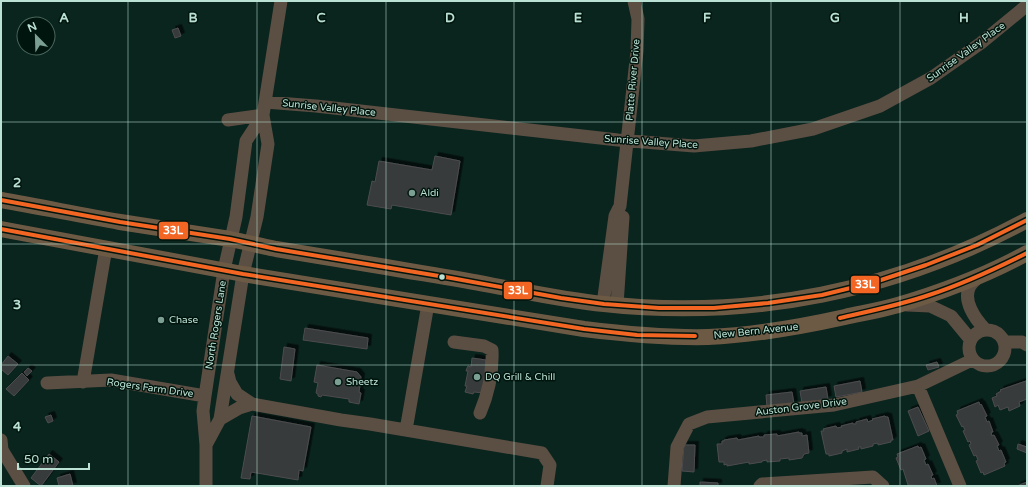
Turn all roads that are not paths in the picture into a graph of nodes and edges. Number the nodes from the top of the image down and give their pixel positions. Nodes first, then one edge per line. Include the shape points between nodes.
1 (281, 1) edge
2 (634, 1) edge
3 (1025, 5) edge
4 (264, 109) junction
5 (228, 120) dead end
6 (628, 141) junction
7 (1, 200) edge
8 (1027, 220) edge
9 (1, 229) edge
10 (231, 239) junction
11 (250, 243) junction
12 (106, 248) junction
13 (1027, 252) edge
14 (224, 270) junction
15 (243, 274) junction
16 (981, 274) junction
17 (428, 304) junction
18 (610, 305) junction
19 (897, 305) junction
20 (985, 329) junction
21 (970, 339) junction
22 (454, 342) dead end
23 (1004, 342) junction
24 (1027, 345) edge
25 (972, 360) junction
26 (227, 371) junction
27 (83, 382) junction
28 (47, 384) dead end
29 (918, 386) junction
30 (205, 396) junction
31 (252, 404) junction
32 (480, 413) dead end
33 (220, 419) junction
34 (406, 430) junction
35 (206, 445) junction
36 (1, 447) edge
37 (24, 486) edge
38 (206, 486) edge
39 (547, 486) edge
40 (674, 486) edge
41 (760, 486) edge
42 (883, 486) edge
43 (960, 486) edge

1 - 4 street, North Rogers Lane
2 - 6 street, Platte River Drive via 638,19 637,51
3 - 6 street, Sunrise Valley Place via 981,43 931,78 880,106 813,129 751,141 694,146
4 - 5 street, Sunrise Valley Place
4 - 6 street, Sunrise Valley Place via 316,106
4 - 10 street, North Rogers Lane via 246,141
4 - 11 street, North Rogers Lane via 268,144 257,217
6 - 18 street, Platte River Drive via 620,206 623,217
7 - 10 main road
8 - 18 main road via 976,247 914,271 829,294 787,302 699,309
9 - 12 main road, New Bern Avenue
10 - 11 main road
10 - 14 street, North Rogers Lane
11 - 15 street, North Rogers Lane
11 - 18 main road
12 - 14 main road, New Bern Avenue
12 - 27 street
13 - 16 main road, New Bern Avenue
14 - 15 main road, New Bern Avenue
14 - 30 street, North Rogers Lane
15 - 17 main road, New Bern Avenue
15 - 26 street, North Rogers Lane
16 - 19 main road, New Bern Avenue via 942,291
16 - 20 street via 967,294 971,309
17 - 19 main road, New Bern Avenue via 637,336 708,337 807,326
17 - 34 street
19 - 21 street via 930,306 951,316
20 - 21 street
20 - 23 street via 999,333
21 - 25 street via 968,349
22 - 32 street via 484,346 492,350 493,360 486,398
23 - 24 street via 1022,342
23 - 25 street via 1004,356 994,365 983,366
25 - 29 street, Auston Grove Drive
26 - 31 street via 237,394
26 - 33 street, North Rogers Lane
27 - 28 street, Rogers Farm Drive
27 - 30 street, Rogers Farm Drive via 111,380
29 - 40 street, Auston Grove Drive via 834,405 707,417 689,424 677,448
29 - 43 street
30 - 35 street, North Rogers Lane via 203,411
31 - 33 street
31 - 34 street
33 - 35 street, North Rogers Lane
34 - 39 street via 542,453 550,466
35 - 38 street, North Rogers Lane
36 - 37 street
41 - 42 street via 873,477

